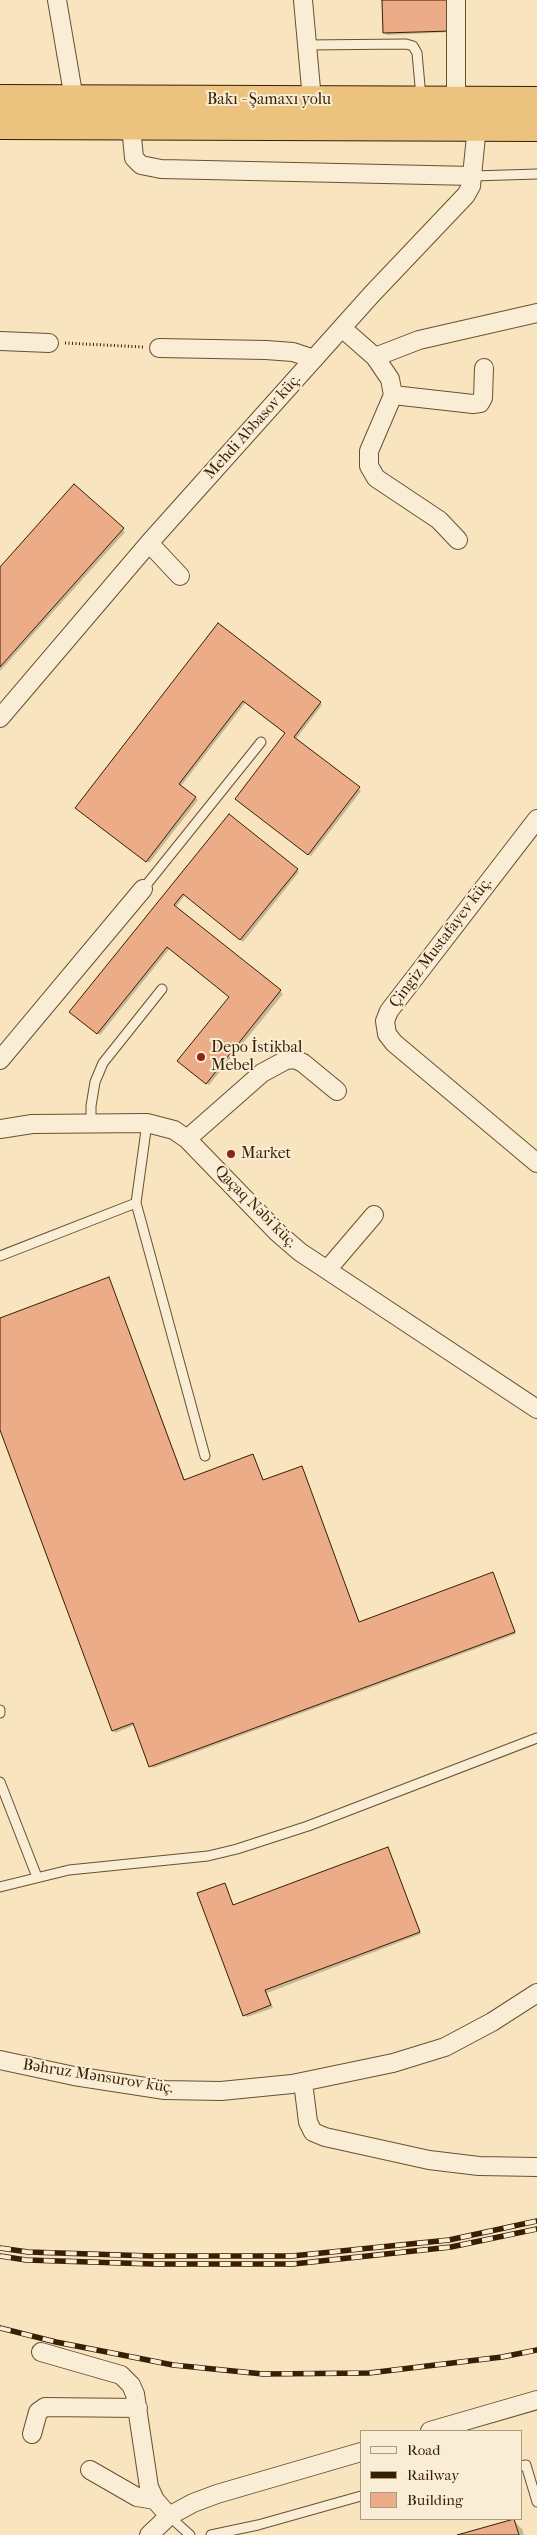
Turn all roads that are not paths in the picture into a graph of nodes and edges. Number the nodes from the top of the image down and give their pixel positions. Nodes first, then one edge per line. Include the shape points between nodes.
1 (57, 0) edge
2 (303, 0) edge
3 (456, 0) edge
4 (307, 45) junction
5 (0, 99) edge
6 (74, 99) junction
7 (312, 100) junction
8 (421, 100) junction
9 (456, 100) junction
10 (537, 101) edge
11 (0, 126) edge
12 (131, 126) junction
13 (477, 126) junction
14 (537, 127) edge
15 (537, 174) edge
16 (473, 176) junction
17 (537, 314) edge
18 (342, 328) junction
19 (0, 341) edge
20 (49, 343) road end
21 (159, 348) road end
22 (375, 357) junction
23 (314, 359) junction
24 (484, 368) dead end
25 (393, 394) junction
26 (458, 540) dead end
27 (149, 542) junction
28 (180, 576) dead end
29 (0, 718) edge
30 (261, 742) dead end
31 (537, 820) edge
32 (143, 889) joint
33 (162, 988) dead end
34 (0, 1060) edge
35 (337, 1092) dead end
36 (147, 1123) junction
37 (91, 1125) junction
38 (0, 1129) edge
39 (187, 1138) junction
40 (537, 1163) edge
41 (136, 1203) junction
42 (374, 1215) dead end
43 (0, 1256) edge
44 (327, 1270) junction
45 (537, 1409) edge
46 (205, 1456) dead end
47 (537, 1738) edge
48 (0, 1782) edge
49 (37, 1878) junction
50 (0, 1887) edge
51 (537, 1993) edge
52 (0, 2060) edge
53 (303, 2082) junction
54 (537, 2167) edge
55 (41, 2352) dead end
56 (537, 2400) edge
57 (138, 2408) junction
58 (433, 2430) edge
59 (32, 2434) dead end
60 (360, 2452) edge
61 (522, 2466) edge
62 (90, 2470) dead end
63 (360, 2496) edge
64 (155, 2500) junction
65 (537, 2502) edge
66 (169, 2516) junction
67 (149, 2535) edge
68 (190, 2535) edge
69 (212, 2535) edge

1 - 6 street
2 - 4 street
3 - 9 street
4 - 7 street
4 - 8 lane via 413,46 417,53
5 - 6 highway, Bakı - Şamaxı yolu
6 - 7 highway, Bakı - Şamaxı yolu
7 - 8 highway, Bakı - Şamaxı yolu
8 - 9 highway, Bakı - Şamaxı yolu
9 - 10 highway, Bakı - Şamaxı yolu
11 - 12 highway, Bakı - Şamaxı yolu
12 - 13 highway, Bakı - Şamaxı yolu
12 - 16 street via 134,158 141,165 160,169
13 - 14 highway, Bakı - Şamaxı yolu
13 - 16 street, Mehdi Abbasov küç.
15 - 16 lane
16 - 18 street, Mehdi Abbasov küç. via 466,195
17 - 22 street via 419,340
18 - 22 street
18 - 23 street, Mehdi Abbasov küç.
19 - 20 street
21 - 23 street via 266,350 293,352
22 - 25 street via 390,379
23 - 27 street, Mehdi Abbasov küç.
24 - 25 street via 480,403
25 - 26 street via 368,451 369,466 376,478 439,520
27 - 28 street
27 - 29 street, Mehdi Abbasov küç.
30 - 32 lane
31 - 40 street, Çingiz Mustafayev küç. via 389,1011 385,1021 387,1034 394,1043
32 - 34 street
33 - 37 lane via 103,1063 95,1082
35 - 39 street via 303,1063 286,1060 262,1073
36 - 37 street, Qaçaq Nəbi küç.
36 - 39 street, Qaçaq Nəbi küç. via 174,1130
36 - 41 lane
37 - 38 street, Qaçaq Nəbi küç. via 32,1124
39 - 44 street, Qaçaq Nəbi küç. via 278,1233
41 - 43 lane
41 - 46 lane
42 - 44 street
44 - 45 street, Qaçaq Nəbi küç.
47 - 49 lane via 308,1826 237,1849 208,1856 70,1870
48 - 49 lane
49 - 50 lane
51 - 53 street, Bəhruz Mənsurov küç. via 445,2047 393,2064
52 - 53 street, Bəhruz Mənsurov küç. via 74,2076 165,2090 221,2091
53 - 54 street via 308,2122 313,2132 325,2137 429,2160 479,2166
55 - 57 street via 120,2375 131,2385
56 - 58 street
57 - 59 street via 45,2408 38,2412
57 - 64 street via 149,2487
60 - 66 street via 217,2494
61 - 65 lane via 526,2465
62 - 64 street via 137,2497
63 - 69 lane
64 - 66 street
66 - 67 street
66 - 68 lane

